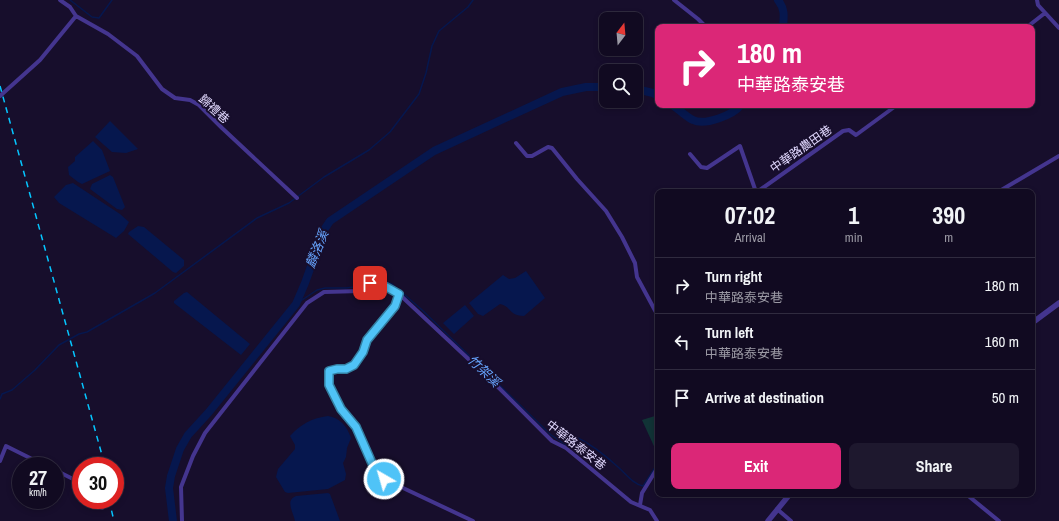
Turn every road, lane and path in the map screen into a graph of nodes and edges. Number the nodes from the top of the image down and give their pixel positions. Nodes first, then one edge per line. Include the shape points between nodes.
1 (60, 0) edge
2 (674, 0) edge
3 (1037, 0) edge
4 (1045, 13) junction
5 (76, 16) junction
6 (702, 24) edge
7 (1031, 24) edge
8 (1059, 28) edge
9 (0, 96) edge
10 (893, 108) edge
11 (516, 143) dead end
12 (690, 154) dead end
13 (1059, 156) edge
14 (755, 189) edge
15 (760, 189) edge
16 (1003, 189) edge
17 (297, 198) dead end
18 (399, 294) junction
19 (1059, 303) edge
20 (655, 310) edge
21 (1035, 321) edge
22 (28, 457) edge
23 (0, 460) edge
24 (655, 472) edge
25 (787, 497) edge
26 (970, 497) edge
27 (640, 505) junction
28 (777, 509) junction
29 (182, 521) edge
30 (473, 521) edge
31 (656, 521) edge
32 (768, 521) edge
33 (791, 521) edge
34 (999, 521) edge

1 - 5 street, 歸禮巷 via 70,7
2 - 6 street
3 - 4 street
4 - 7 street
4 - 8 street
5 - 9 street via 40,60
5 - 17 street, 歸禮巷 via 108,34 136,56 162,89 175,98 190,100 199,105
10 - 15 street, 中華路農田巷 via 856,135 849,130 843,131
11 - 20 street via 527,156 548,147 552,148 606,211 635,263 637,277
12 - 14 street, 中華路農田巷 via 701,167 707,168 740,146
13 - 16 street
18 - 27 street, 中華路泰安巷 via 552,441 566,448 631,502
18 - 29 street, 中華路泰安巷 via 381,284 370,283 361,291 324,292 307,303 205,433 181,487
18 - 30 street via 395,306 367,340 354,365 346,369 329,371 329,385 341,409 356,427 375,470 384,479
19 - 21 street
22 - 23 street via 6,446
24 - 27 street via 642,493
25 - 28 street
26 - 34 street
27 - 31 street, 中華路泰安巷 via 650,510
28 - 32 street
28 - 33 street

